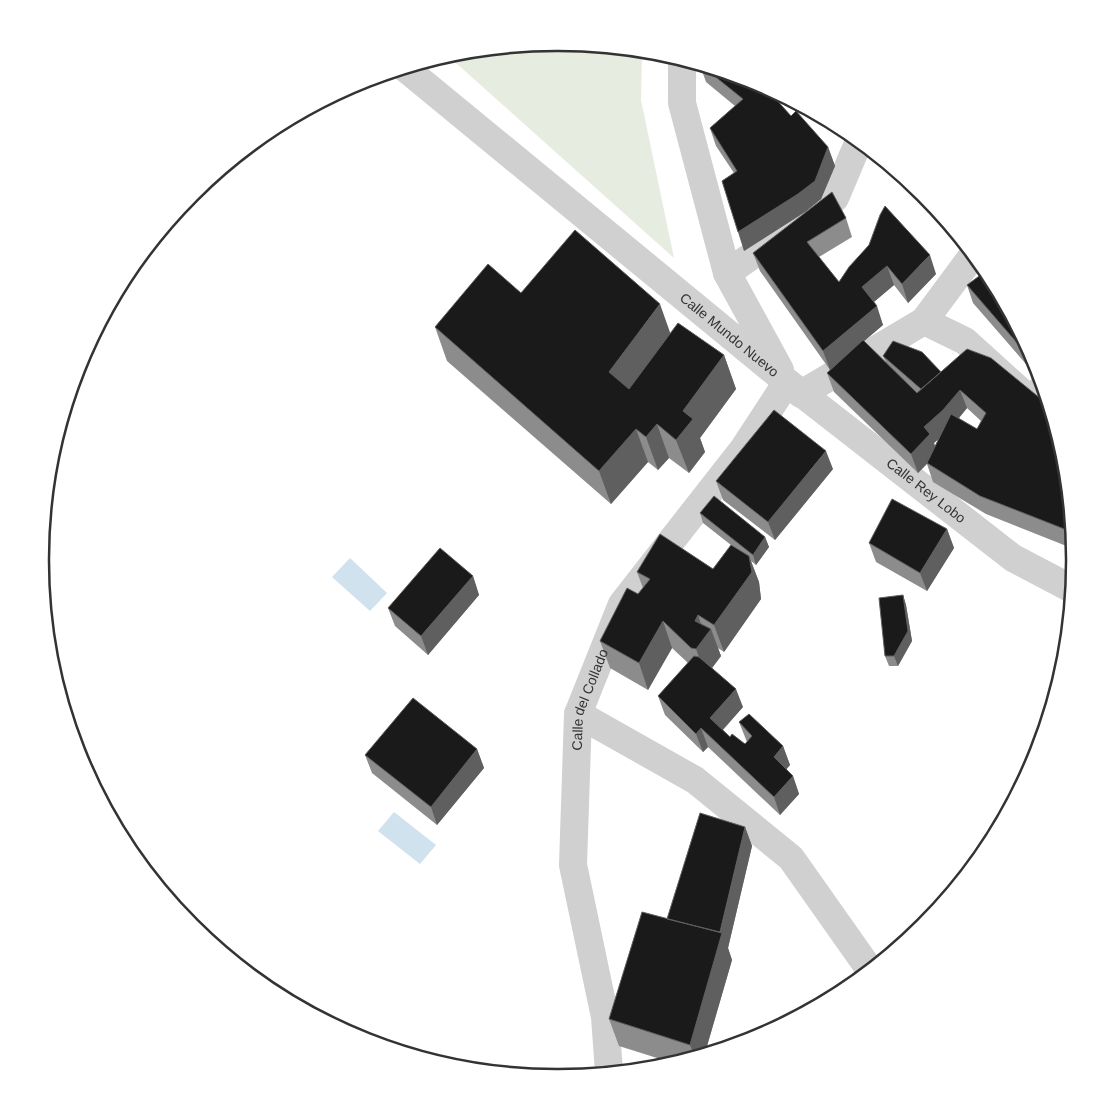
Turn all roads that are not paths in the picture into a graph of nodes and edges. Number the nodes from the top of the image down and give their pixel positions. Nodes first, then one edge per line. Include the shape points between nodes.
1 (682, 67) edge
2 (411, 73) edge
3 (856, 148) edge
4 (969, 261) edge
5 (727, 273) junction
6 (924, 320) junction
7 (794, 388) junction
8 (1038, 393) edge
9 (1065, 586) edge
10 (578, 714) junction
11 (866, 965) edge
12 (609, 1066) edge

1 - 5 street, Calle Mundo Nuevo via 682,103
2 - 7 street, Calle Mundo Nuevo
3 - 5 street via 835,198
4 - 6 street
5 - 7 street, Calle Mundo Nuevo
6 - 7 street
6 - 8 street via 965,341 1029,399
7 - 9 street, Calle Rey Lobo via 1012,558
7 - 10 street, Calle del Collado via 622,604
10 - 11 street via 695,780 791,858
10 - 12 street, Calle del Collado via 573,865 605,1017

